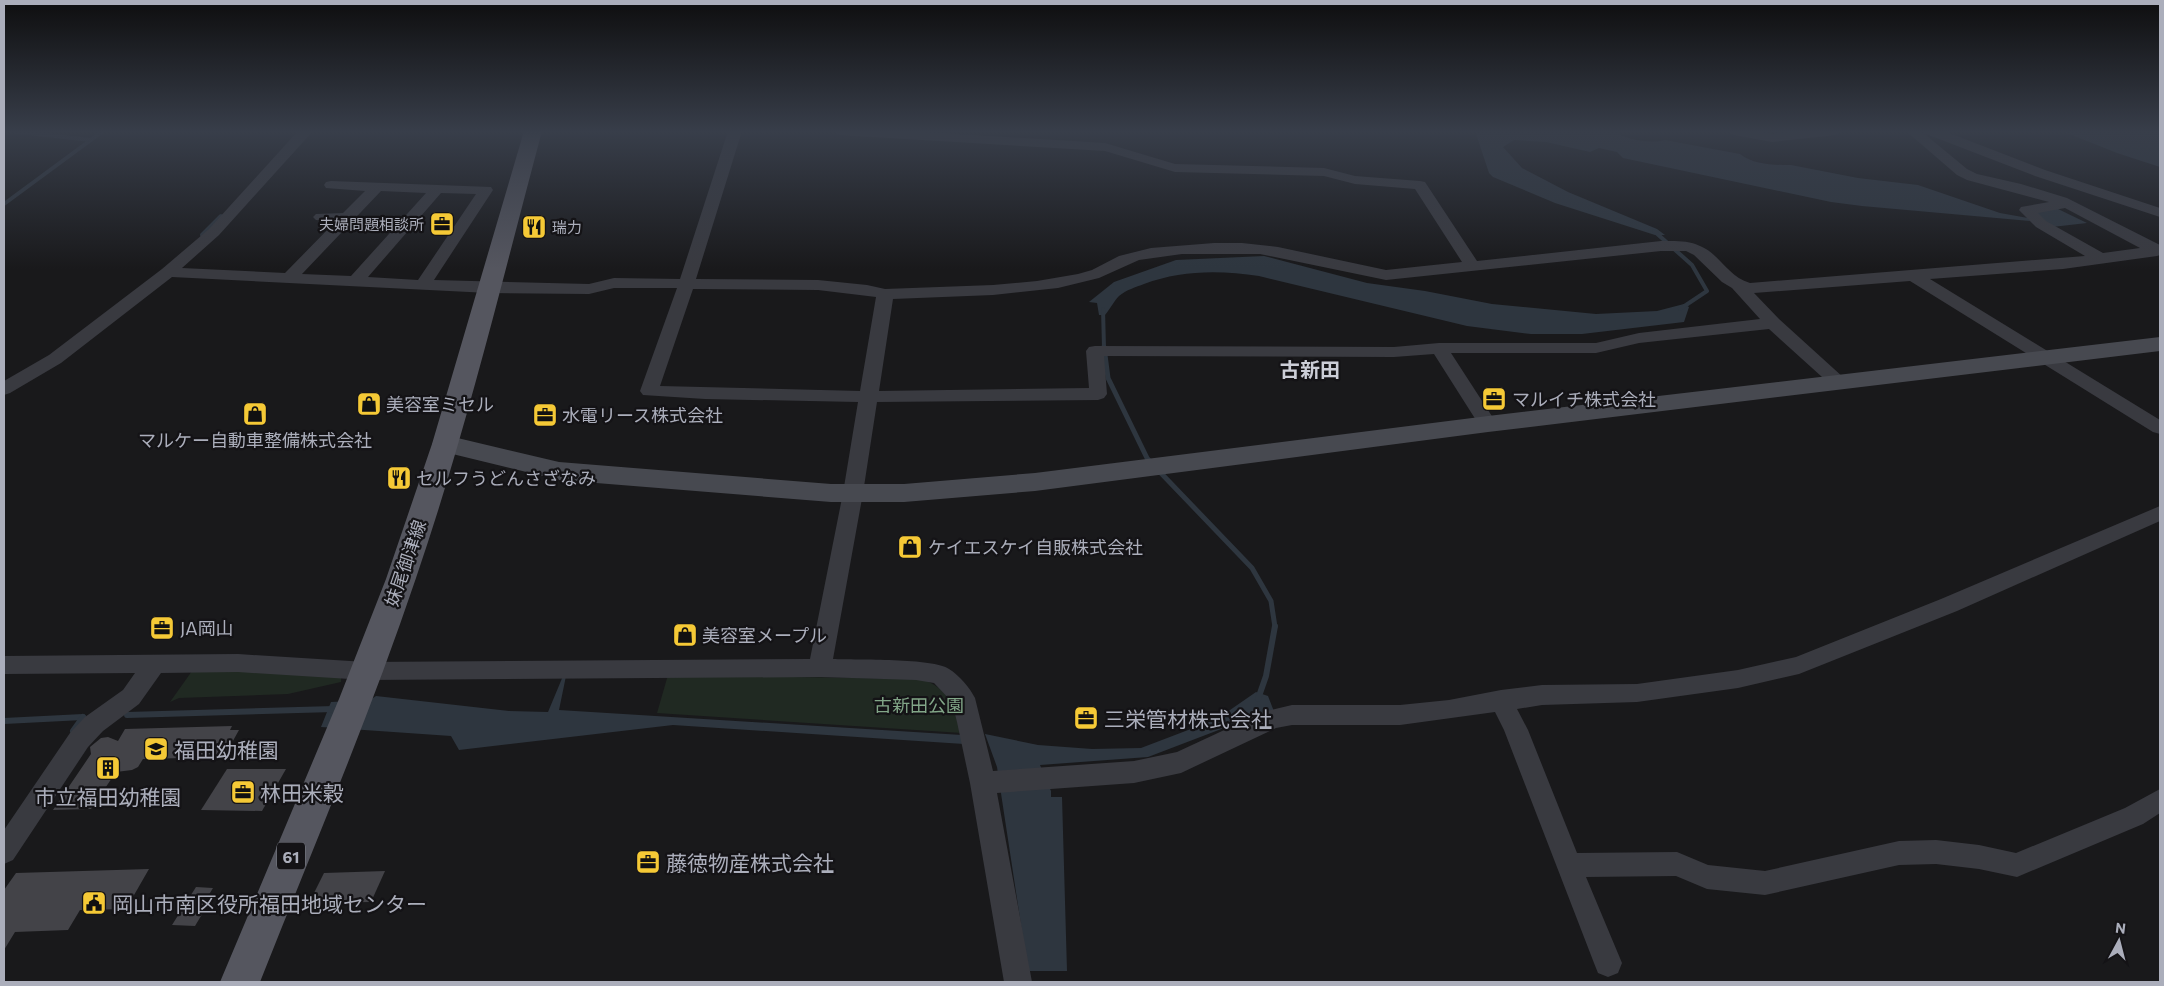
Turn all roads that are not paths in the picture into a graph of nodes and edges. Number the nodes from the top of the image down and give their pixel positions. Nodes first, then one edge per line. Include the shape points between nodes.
1 (264, 177) edge
2 (520, 177) edge
3 (720, 177) edge
4 (1343, 177) edge
5 (1972, 177) edge
6 (2052, 177) edge
7 (331, 186) dead end
8 (377, 187) junction
9 (437, 189) junction
10 (481, 199) junction
11 (514, 199) junction
12 (2067, 203) junction
13 (2130, 204) junction
14 (2160, 213) edge
15 (321, 217) dead end
16 (347, 218) junction
17 (2159, 250) edge
18 (2100, 258) junction
19 (1472, 266) junction
20 (168, 272) junction
21 (1912, 275) junction
22 (289, 278) junction
23 (355, 282) junction
24 (423, 285) junction
25 (686, 285) junction
26 (1739, 286) junction
27 (489, 288) junction
28 (885, 294) junction
29 (1773, 323) junction
30 (2160, 344) edge
31 (1439, 348) junction
32 (2044, 358) junction
33 (1838, 382) junction
34 (4, 389) edge
35 (869, 397) junction
36 (1488, 424) junction
37 (2160, 428) edge
38 (445, 444) junction
39 (853, 493) junction
40 (2160, 513) edge
41 (4, 665) edge
42 (154, 665) junction
43 (820, 668) junction
44 (361, 685) junction
45 (1501, 700) junction
46 (983, 783) junction
47 (2160, 800) edge
48 (4, 852) edge
49 (1568, 865) junction
50 (1608, 963) dead end
51 (240, 982) edge
52 (1018, 982) edge

1 - 20 street via 214,232
2 - 11 main road, 妹尾御津線 / 61
3 - 25 street
4 - 19 street via 1420,185
5 - 12 street
6 - 13 street
7 - 8 street
8 - 9 street
8 - 16 street
9 - 10 street via 486,190
9 - 23 street
10 - 11 street
10 - 24 street
11 - 27 main road, 妹尾御津線 / 61
12 - 13 street
12 - 17 street
12 - 18 street via 2026,210 2035,219
13 - 14 street
15 - 16 street
16 - 22 street
17 - 18 street
18 - 21 street via 2063,264
19 - 26 street via 1679,246 1700,252
19 - 28 street via 1386,275 1263,249 1150,252 1124,260 1097,274 1060,283
20 - 22 street
20 - 34 street via 55,359
21 - 26 street via 1750,288
21 - 32 street
22 - 23 street
23 - 24 street
24 - 27 street
25 - 27 street via 614,283 589,289
25 - 28 street via 818,285
25 - 35 street via 649,391 736,396
26 - 29 street
27 - 38 main road, 妹尾御津線 / 61
28 - 35 street
29 - 31 street via 1639,338 1596,348
29 - 33 street
30 - 32 street
31 - 35 street via 1394,352 1095,351 1098,394
31 - 36 street
32 - 33 street
32 - 37 street
33 - 36 street
35 - 39 street
36 - 39 street via 968,489
38 - 39 street via 560,470
38 - 44 main road, 妹尾御津線 / 61 via 401,579
39 - 43 street
40 - 45 street via 1949,605 1799,665 1738,679 1637,693 1542,694
41 - 42 street
42 - 44 street via 238,663 338,668
42 - 48 street via 131,697 94,724 79,740
43 - 44 street
43 - 46 street via 916,671 941,675 963,698
44 - 51 main road, 妹尾御津線 / 61
45 - 46 street via 1400,715 1292,715 1272,719 1172,764 1134,772
45 - 49 street via 1516,730
46 - 52 street
47 - 49 street via 2134,816 2017,865 1936,852 1899,853 1765,883 1706,877 1677,864
49 - 50 street

